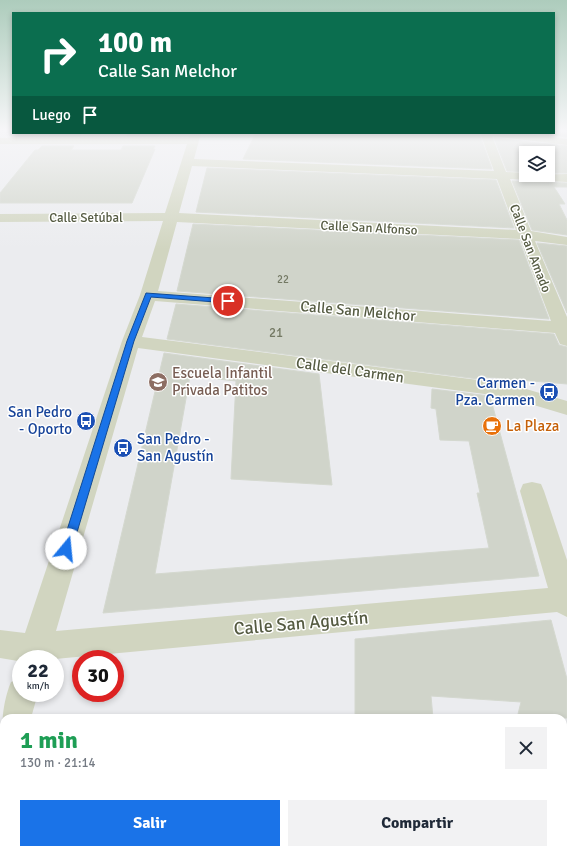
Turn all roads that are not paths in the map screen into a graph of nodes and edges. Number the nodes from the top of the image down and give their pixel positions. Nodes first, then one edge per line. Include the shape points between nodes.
1 (186, 169) edge
2 (342, 169) edge
3 (499, 169) edge
4 (502, 176) junction
5 (567, 178) edge
6 (172, 217) junction
7 (0, 218) edge
8 (526, 235) junction
9 (567, 241) edge
10 (148, 295) junction
11 (565, 332) edge
12 (131, 341) junction
13 (567, 408) edge
14 (532, 491) dead end
15 (566, 601) edge
16 (0, 644) edge
17 (26, 650) edge
18 (35, 650) edge
19 (64, 650) edge
20 (19, 702) edge
21 (15, 714) edge

1 - 6 street
2 - 4 street
3 - 4 street, Calle San Amado
4 - 5 street
4 - 8 street, Calle San Amado
6 - 7 street, Calle Setúbal
6 - 8 street, Calle San Alfonso
6 - 10 street
8 - 9 street, Calle San Alfonso
8 - 11 street, Calle San Amado
10 - 11 street, Calle San Melchor
10 - 12 street
12 - 13 street, Calle del Carmen via 509,392
12 - 18 street
14 - 15 street
15 - 19 street, Calle San Agustín
16 - 17 street, Calle San Agustín
20 - 21 street

